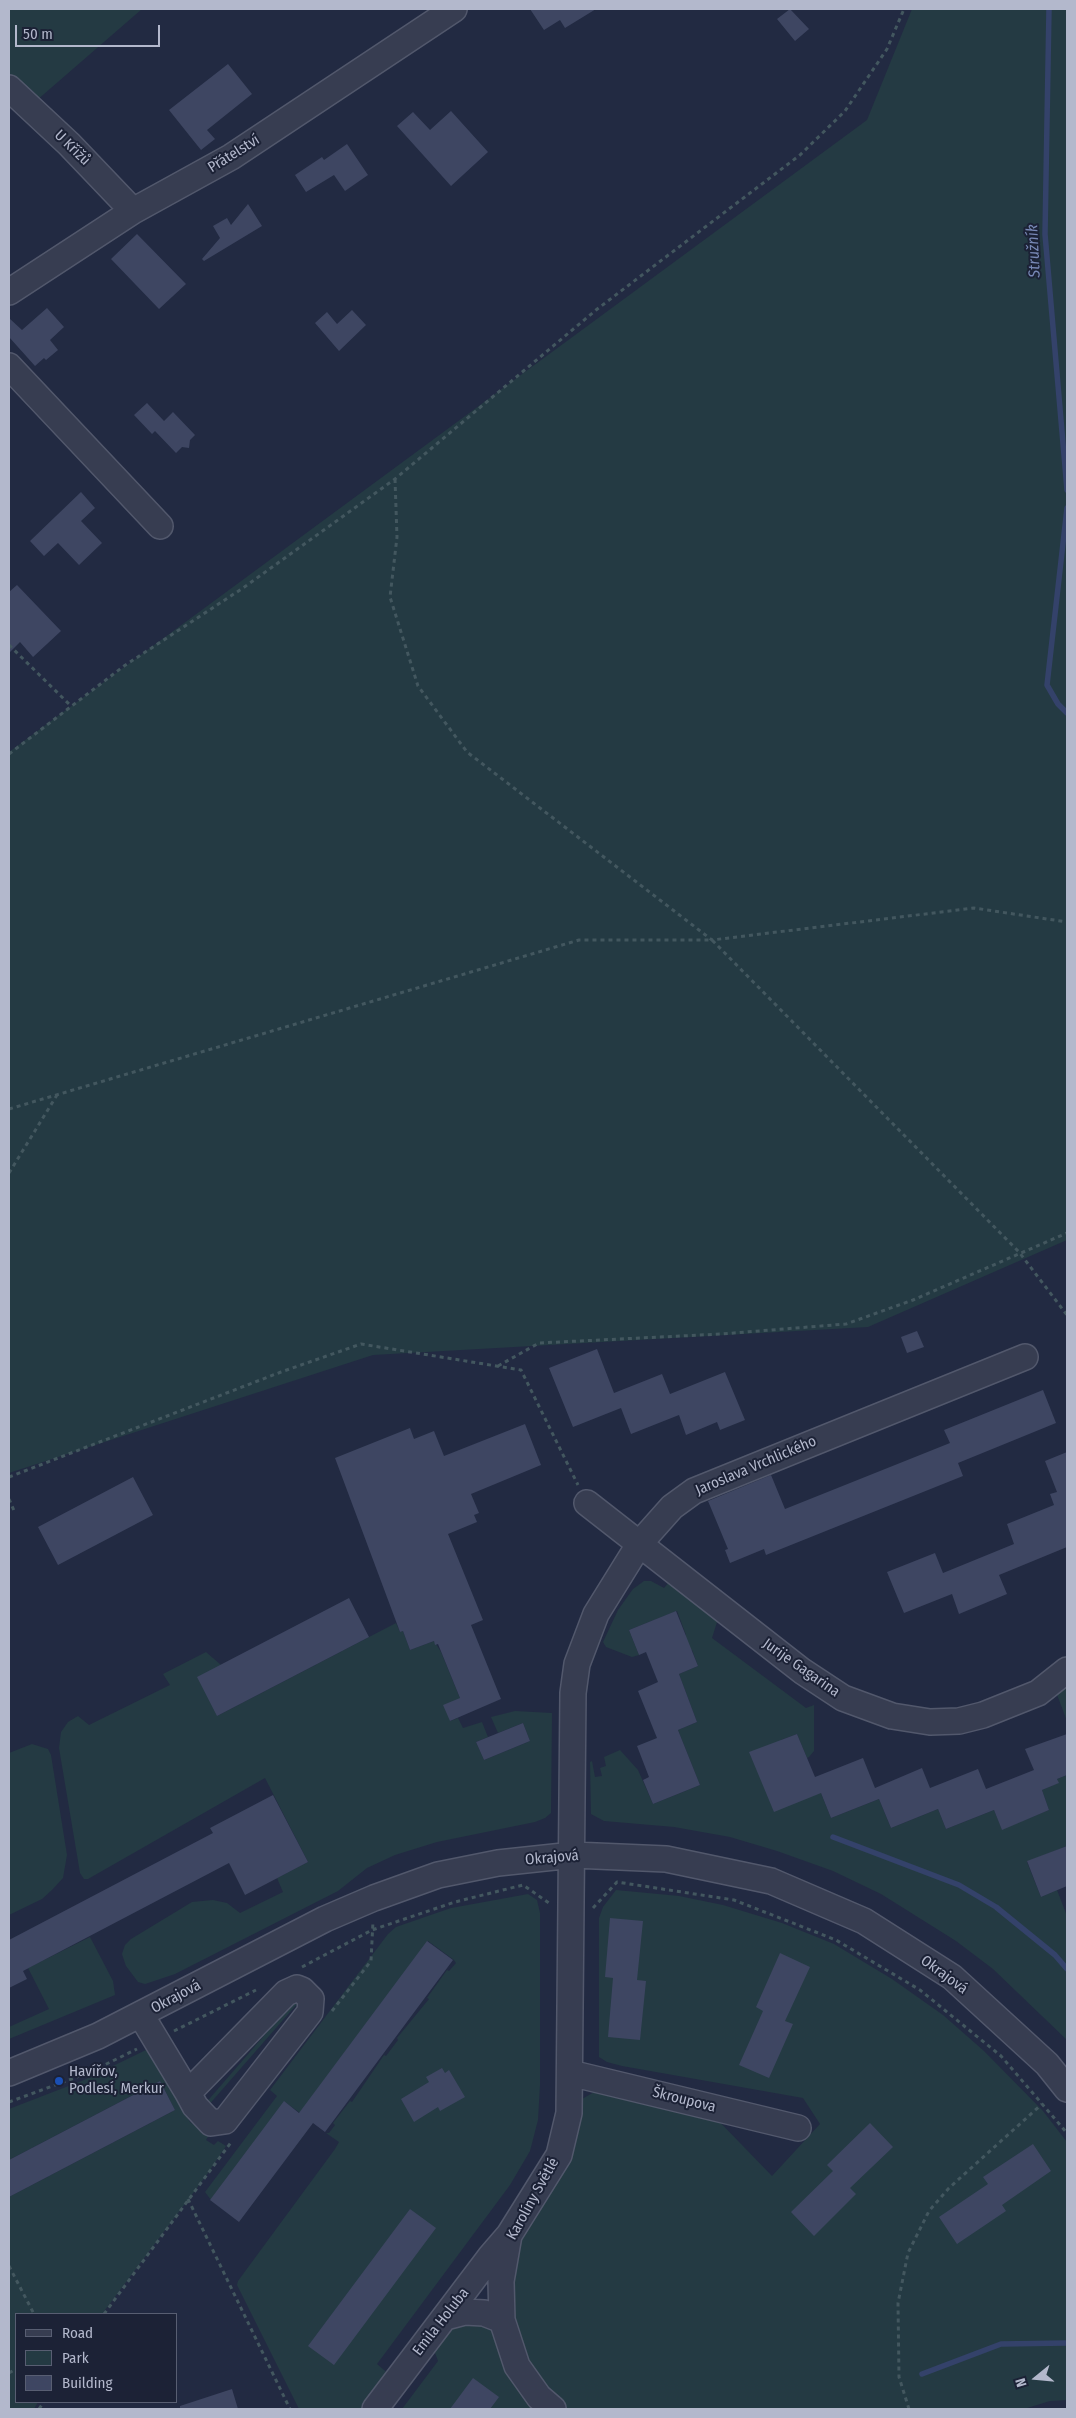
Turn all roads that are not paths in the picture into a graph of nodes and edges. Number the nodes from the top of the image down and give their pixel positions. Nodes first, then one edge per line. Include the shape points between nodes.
1 (454, 9) edge
2 (9, 88) edge
3 (132, 211) junction
4 (9, 292) edge
5 (9, 366) edge
6 (160, 526) dead end
7 (1025, 1357) dead end
8 (588, 1504) road end
9 (640, 1543) junction
10 (1067, 1670) edge
11 (573, 1854) junction
12 (141, 2015) junction
13 (9, 2073) edge
14 (570, 2073) junction
15 (1067, 2089) edge
16 (188, 2093) junction
17 (798, 2128) dead end
18 (509, 2235) junction
19 (446, 2317) junction
20 (502, 2320) junction
21 (375, 2409) edge
22 (553, 2409) edge

1 - 3 street, Přátelství via 231,157
2 - 3 street, U Křížů via 69,144
3 - 4 street, Přátelství
5 - 6 street
7 - 9 street, Jaroslava Vrchlického via 694,1491 672,1507
8 - 9 street, Jurije Gagarina
9 - 10 street, Jurije Gagarina via 802,1671 844,1698 892,1716 945,1722 983,1715 1038,1693
9 - 11 street, Jaroslava Vrchlického via 596,1614 577,1664 572,1721
11 - 12 street, Okrajová via 498,1863 438,1875 374,1898 325,1919
11 - 14 street, Karolíny Světlé
11 - 15 street, Okrajová via 666,1859 771,1881 864,1921 952,1977 1047,2064
12 - 13 street, Okrajová
12 - 16 street
14 - 17 street, Škroupova
14 - 18 street, Karolíny Světlé via 569,2113 559,2154
16 - 16 street via 211,2123 225,2121 310,2012 312,2005 307,1993 296,1988 286,1993
18 - 19 street, Emila Holuba
18 - 20 street, Karolíny Světlé via 501,2281
19 - 20 street via 465,2312 484,2313
19 - 21 street, Emila Holuba
20 - 22 street, Karolíny Světlé via 517,2366 538,2397

